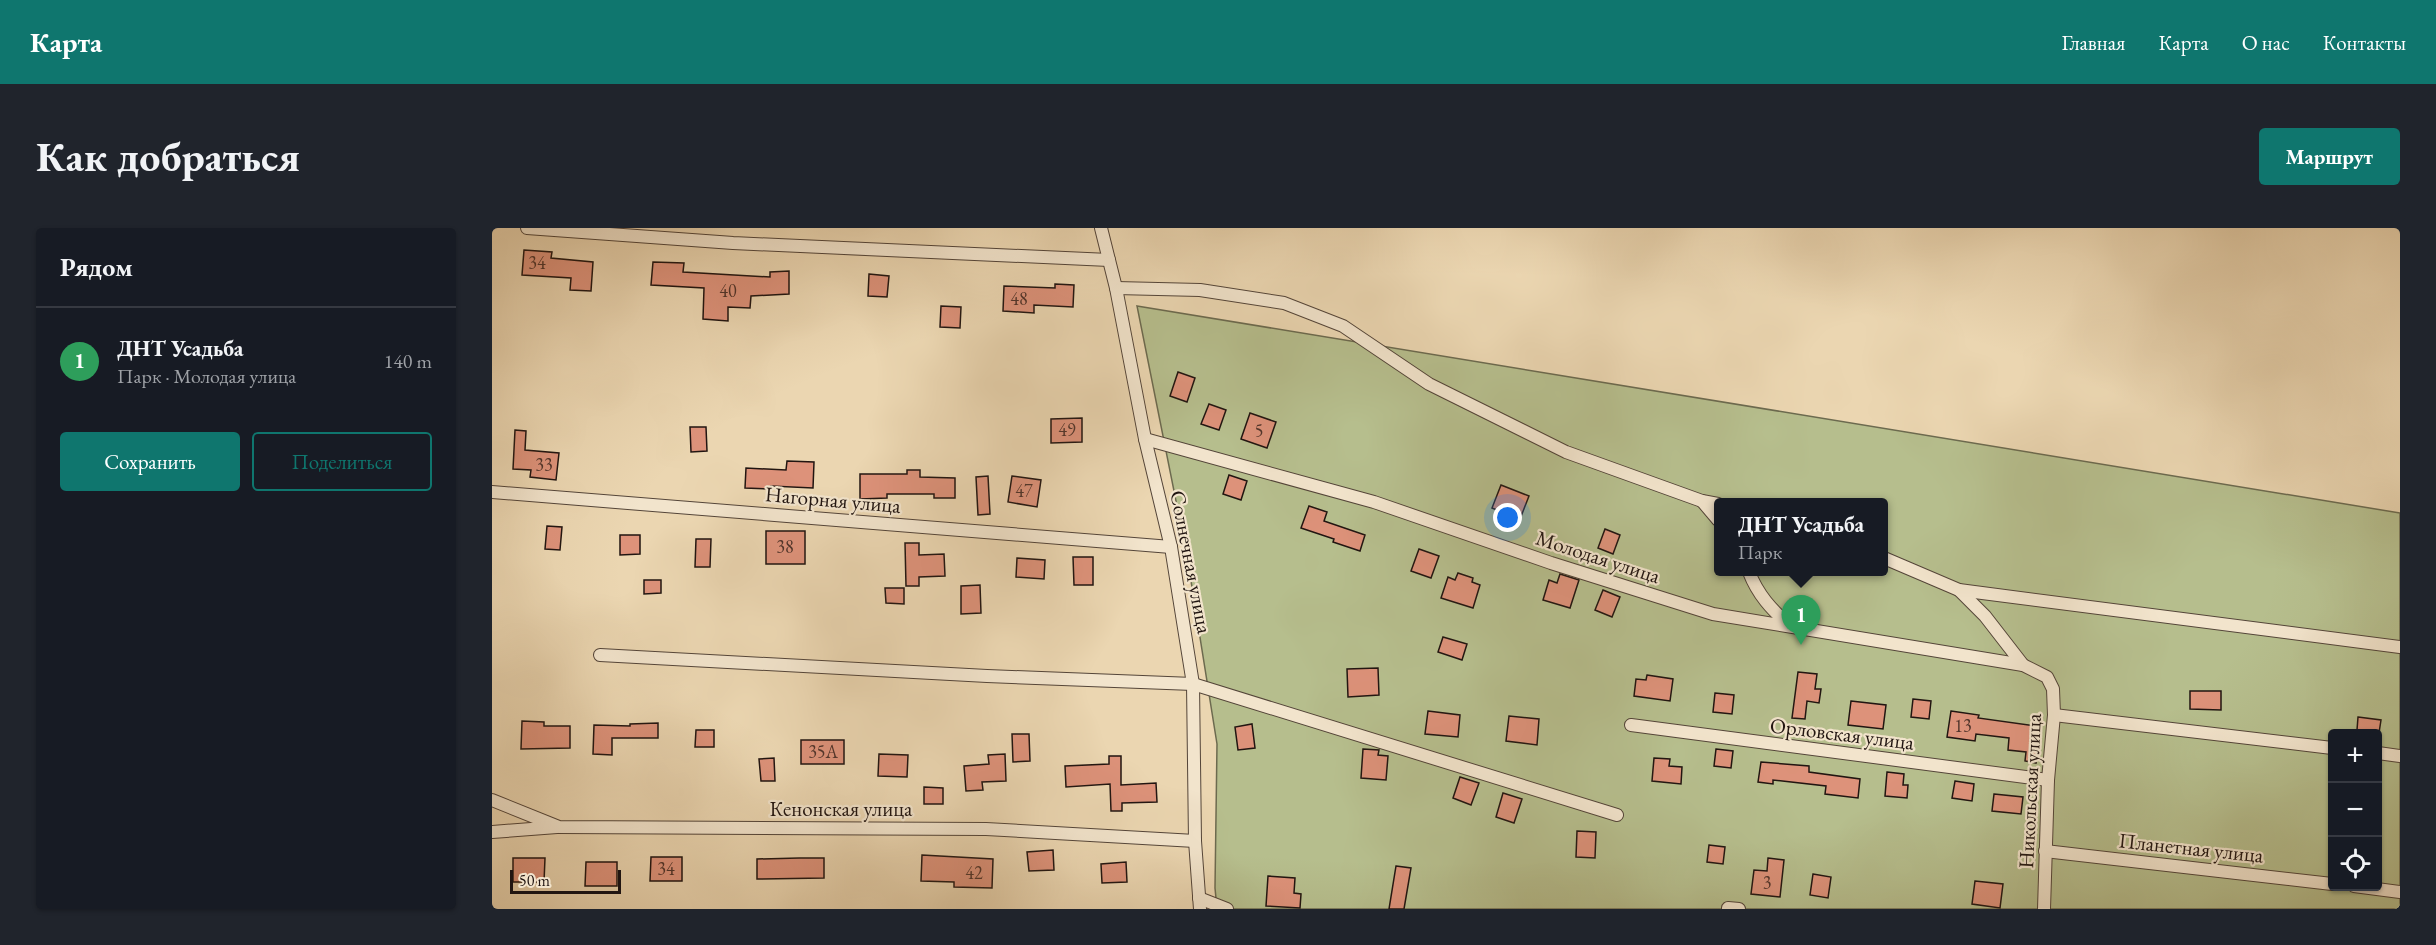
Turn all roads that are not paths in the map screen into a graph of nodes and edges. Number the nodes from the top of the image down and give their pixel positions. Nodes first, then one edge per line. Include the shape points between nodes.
1 (527, 228) edge
2 (1101, 228) edge
3 (1109, 260) junction
4 (1116, 288) junction
5 (1145, 439) junction
6 (492, 492) edge
7 (1702, 501) junction
8 (1714, 503) edge
9 (1714, 514) edge
10 (1171, 547) junction
11 (1888, 560) edge
12 (1751, 576) edge
13 (1959, 590) junction
14 (1791, 626) junction
15 (2400, 647) edge
16 (600, 655) dead end
17 (2023, 665) junction
18 (2048, 677) joint
19 (1193, 684) junction
20 (2054, 715) junction
21 (1631, 725) dead end
22 (2328, 748) edge
23 (2382, 754) edge
24 (2400, 756) edge
25 (2048, 780) junction
26 (492, 800) edge
27 (1617, 815) dead end
28 (559, 827) junction
29 (492, 832) edge
30 (1195, 841) junction
31 (2044, 851) junction
32 (2328, 884) edge
33 (2382, 890) edge
34 (2400, 892) edge
35 (1199, 904) edge
36 (1227, 909) edge
37 (2044, 909) edge

1 - 3 street via 733,243
2 - 3 street, Солнечная улица
3 - 4 street, Солнечная улица
4 - 5 street, Солнечная улица
4 - 7 street via 1200,290 1284,303 1343,326 1429,384 1566,452
5 - 10 street, Солнечная улица
5 - 14 street, Молодая улица via 1374,502 1713,614
6 - 10 street, Нагорная улица
7 - 8 street
7 - 9 street
10 - 19 street, Солнечная улица
11 - 13 street
12 - 14 street via 1768,608
13 - 15 street
13 - 17 street
14 - 17 street, Молодая улица
16 - 19 street
17 - 18 street, Молодая улица
18 - 20 street, Никольская улица via 2053,689
19 - 27 street
19 - 30 street, Солнечная улица
20 - 22 street
20 - 25 street, Никольская улица
21 - 25 street, Орловская улица
23 - 24 street
25 - 31 street, Никольская улица
26 - 28 street, Кенонская улица
28 - 29 street
28 - 30 street, Кенонская улица via 986,829
30 - 35 street, Солнечная улица
31 - 32 street, Планетная улица
31 - 37 street, Никольская улица
33 - 34 street
35 - 36 street

